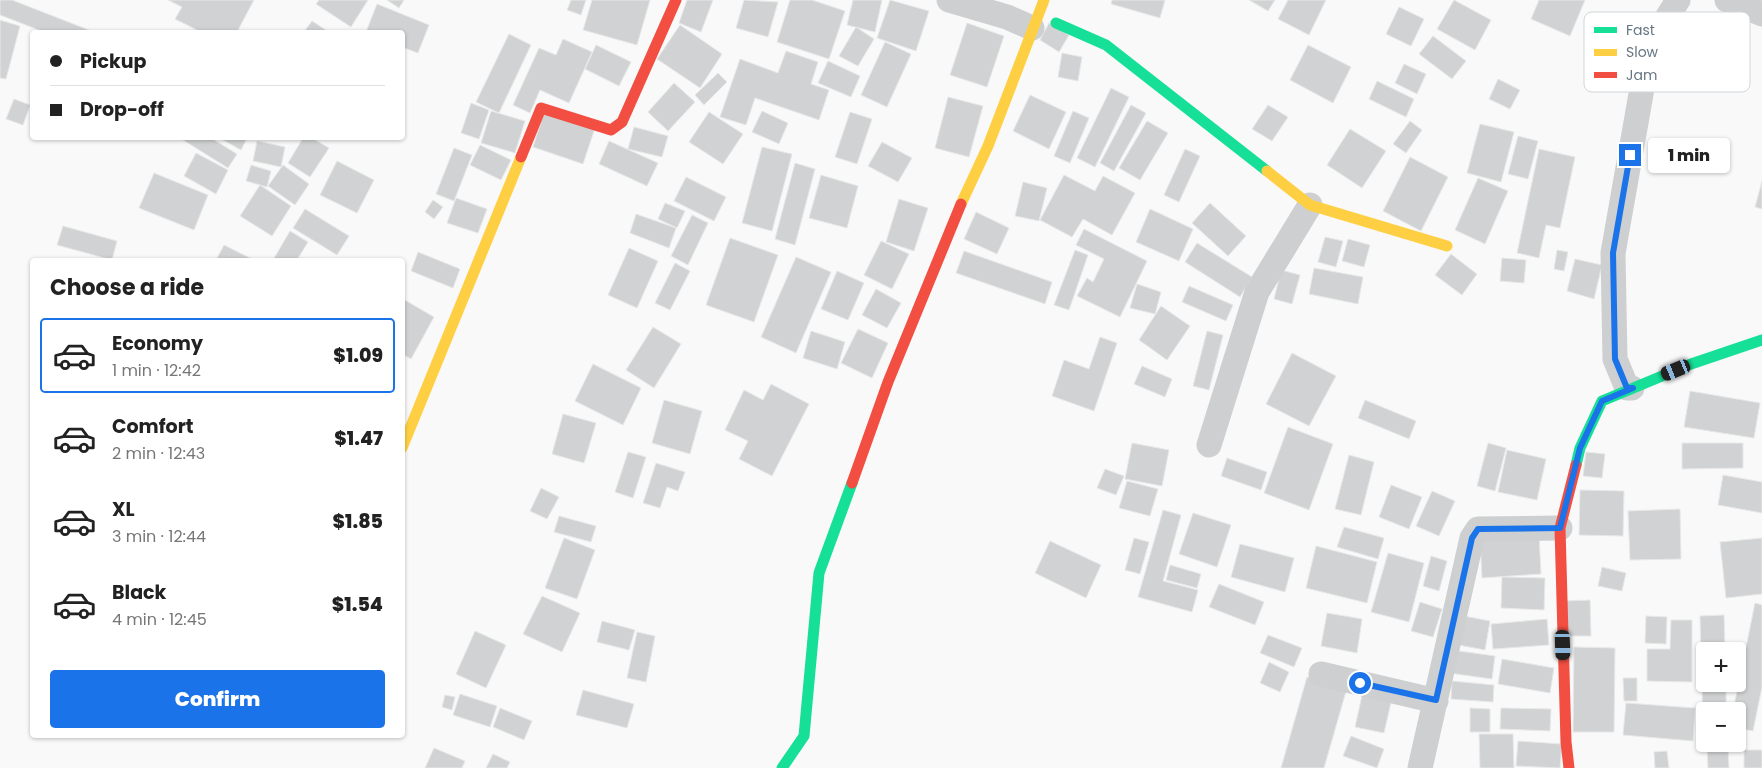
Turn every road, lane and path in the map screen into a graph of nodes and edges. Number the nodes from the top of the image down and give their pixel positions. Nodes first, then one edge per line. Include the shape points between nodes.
1 (676, 0) edge
2 (949, 0) edge
3 (1044, 0) edge
4 (1678, 0) edge
5 (1727, 0) edge
6 (1670, 12) edge
7 (1762, 14) edge
8 (1044, 26) junction
9 (1641, 92) edge
10 (1310, 205) junction
11 (1447, 246) dead end
12 (1762, 340) edge
13 (1633, 388) junction
14 (405, 441) edge
15 (1209, 445) dead end
16 (1560, 528) junction
17 (1321, 674) dead end
18 (1436, 700) junction
19 (782, 768) edge
20 (1420, 768) edge
21 (1569, 768) edge

1 - 14 street via 622,122 611,130 541,108
2 - 8 street
3 - 8 street
4 - 6 street
5 - 7 street
8 - 10 street via 1106,45
8 - 19 street via 943,244 888,382 819,573 804,736
9 - 13 street via 1613,253 1615,359 1627,388
10 - 11 street
10 - 15 street via 1257,292
12 - 13 street
13 - 16 street via 1602,401 1580,448
16 - 18 street via 1478,529 1472,538
16 - 21 street
17 - 18 street
18 - 20 street

